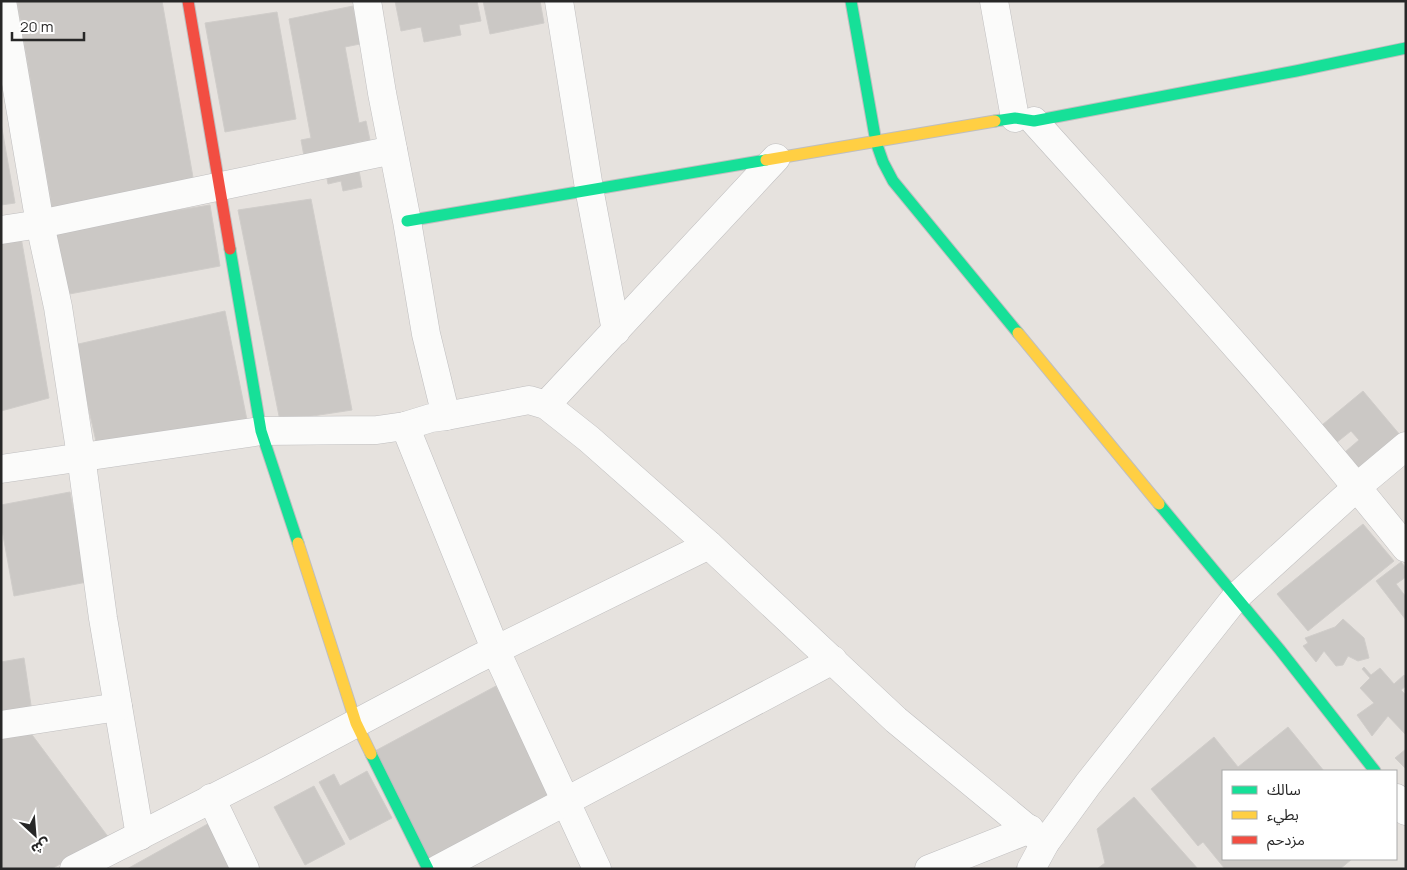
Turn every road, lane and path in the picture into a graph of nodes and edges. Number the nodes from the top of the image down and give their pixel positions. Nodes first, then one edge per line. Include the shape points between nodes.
1 (2, 1) edge
2 (188, 1) edge
3 (367, 1) edge
4 (559, 1) edge
5 (851, 1) edge
6 (994, 1) edge
7 (1406, 48) edge
8 (1024, 119) junction
9 (876, 142) junction
10 (393, 150) junction
11 (776, 158) junction
12 (219, 186) junction
13 (590, 188) junction
14 (407, 221) junction
15 (40, 224) junction
16 (1, 230) edge
17 (616, 331) junction
18 (546, 405) junction
19 (446, 416) junction
20 (405, 426) junction
21 (261, 431) junction
22 (1406, 446) edge
23 (81, 456) junction
24 (1, 469) edge
25 (1357, 487) junction
26 (709, 545) junction
27 (1406, 548) edge
28 (1236, 597) junction
29 (496, 651) junction
30 (833, 660) junction
31 (118, 707) junction
32 (356, 723) junction
33 (1, 725) edge
34 (1374, 770) edge
35 (1406, 787) edge
36 (1397, 797) edge
37 (211, 798) junction
38 (1397, 799) edge
39 (565, 801) junction
40 (1406, 811) edge
41 (140, 836) junction
42 (1038, 836) junction
43 (80, 867) edge
44 (245, 869) edge
45 (428, 869) edge
46 (438, 869) edge
47 (597, 869) edge
48 (928, 869) edge
49 (1031, 869) edge

1 - 15 street
2 - 12 street
3 - 10 street
4 - 13 street
5 - 9 street
6 - 8 street
7 - 8 street
8 - 9 street
8 - 25 street via 1185,289
9 - 11 street
9 - 28 street via 893,182
10 - 12 street
10 - 14 street
11 - 13 street
11 - 17 street
12 - 15 street
12 - 21 street
13 - 14 street
13 - 17 street
14 - 19 street via 426,334
15 - 16 street
15 - 23 street via 58,307
17 - 18 street
18 - 19 street via 529,400
18 - 26 street
19 - 20 street
20 - 21 street via 377,430
20 - 29 street
21 - 23 street
21 - 32 street
22 - 25 street
23 - 24 street
23 - 31 street
25 - 27 street
25 - 28 street
26 - 29 street
26 - 30 street
28 - 34 street
28 - 42 street via 1088,784
29 - 32 street
29 - 39 street
30 - 39 street
30 - 42 street via 896,720
31 - 33 street
31 - 41 street
32 - 37 street
32 - 45 street
35 - 36 street
37 - 41 street
37 - 44 street
38 - 40 street
39 - 46 street
39 - 47 street
41 - 43 street
42 - 48 street
42 - 49 street

